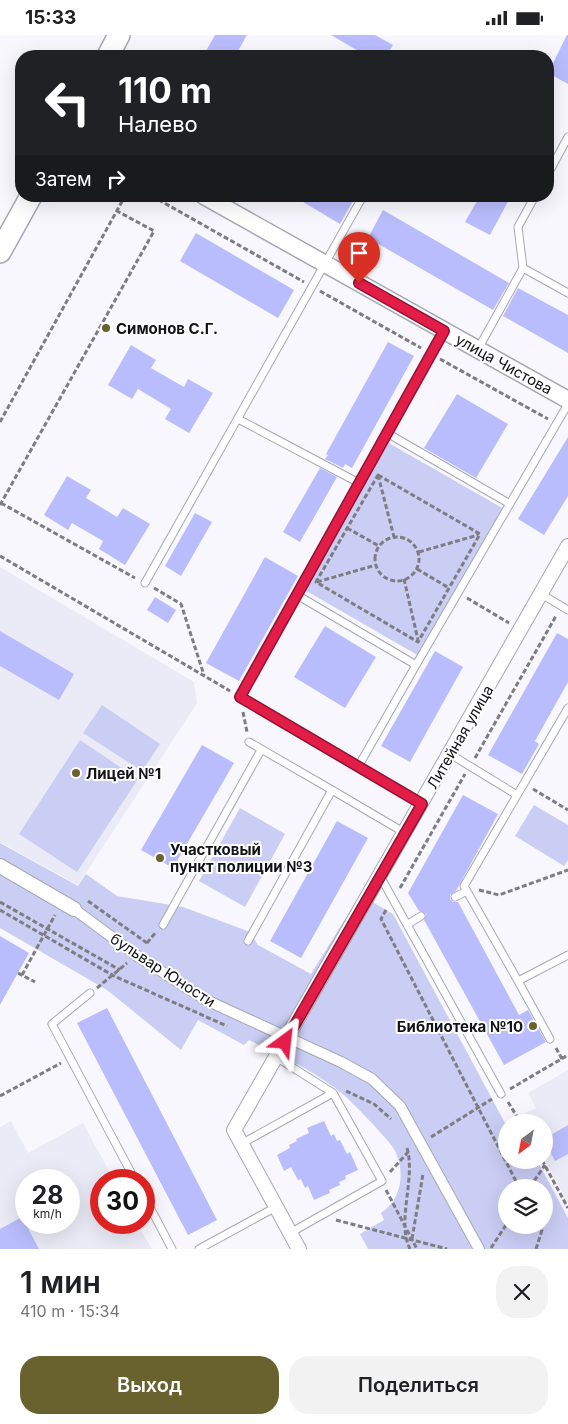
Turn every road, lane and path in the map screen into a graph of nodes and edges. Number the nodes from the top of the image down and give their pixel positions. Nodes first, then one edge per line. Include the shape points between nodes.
1 (119, 35) edge
2 (111, 50) edge
3 (568, 137) edge
4 (554, 163) edge
5 (28, 202) edge
6 (122, 202) edge
7 (163, 202) edge
8 (215, 202) edge
9 (360, 202) edge
10 (532, 202) edge
11 (117, 211) junction
12 (0, 252) edge
13 (325, 265) junction
14 (523, 268) junction
15 (312, 287) junction
16 (568, 293) edge
17 (444, 331) junction
18 (477, 350) junction
19 (432, 354) junction
20 (568, 401) edge
21 (568, 404) edge
22 (238, 419) junction
23 (0, 422) edge
24 (557, 424) junction
25 (387, 433) junction
26 (374, 457) junction
27 (378, 475) junction
28 (359, 483) junction
29 (1, 504) edge
30 (510, 504) junction
31 (337, 522) junction
32 (347, 528) junction
33 (495, 530) junction
34 (480, 534) junction
35 (394, 537) junction
36 (568, 546) edge
37 (379, 547) junction
38 (419, 552) junction
39 (0, 556) edge
40 (376, 565) junction
41 (404, 579) junction
42 (316, 582) junction
43 (145, 583) junction
44 (302, 587) junction
45 (541, 594) junction
46 (297, 595) junction
47 (565, 608) edge
48 (418, 642) junction
49 (422, 656) junction
50 (416, 665) junction
51 (204, 676) junction
52 (240, 697) junction
53 (568, 708) edge
54 (249, 743) joint
55 (261, 750) junction
56 (450, 754) junction
57 (358, 767) junction
58 (470, 767) junction
59 (523, 784) junction
60 (332, 790) junction
61 (517, 795) junction
62 (422, 804) junction
63 (568, 810) edge
64 (405, 833) junction
65 (0, 866) edge
66 (568, 870) edge
67 (380, 876) junction
68 (466, 888) junction
69 (455, 897) dead end
70 (393, 899) junction
71 (0, 902) edge
72 (68, 905) junction
73 (0, 909) edge
74 (421, 916) dead end
75 (408, 924) junction
76 (163, 925) dead end
77 (47, 929) junction
78 (44, 935) junction
79 (248, 941) dead end
80 (568, 955) edge
81 (120, 970) dead end
82 (35, 981) dead end
83 (518, 981) junction
84 (90, 993) dead end
85 (230, 1027) dead end
86 (288, 1037) junction
87 (550, 1039) dead end
88 (568, 1055) edge
89 (276, 1057) junction
90 (70, 1058) junction
91 (341, 1090) dead end
92 (333, 1093) junction
93 (501, 1094) junction
94 (0, 1096) edge
95 (478, 1108) junction
96 (516, 1114) edge
97 (396, 1125) dead end
98 (405, 1142) dead end
99 (241, 1144) junction
100 (420, 1144) junction
101 (408, 1151) junction
102 (427, 1155) junction
103 (129, 1169) edge
104 (547, 1169) edge
105 (516, 1179) edge
106 (382, 1181) junction
107 (276, 1207) junction
108 (568, 1208) edge
109 (319, 1216) junction
110 (155, 1217) edge
111 (407, 1230) junction
112 (290, 1233) junction
113 (500, 1234) edge
114 (541, 1234) edge
115 (407, 1239) junction
116 (412, 1240) junction
117 (172, 1249) edge
118 (198, 1249) edge
119 (299, 1249) edge
120 (410, 1249) edge
121 (417, 1249) edge
122 (447, 1249) edge
123 (479, 1249) edge
124 (491, 1249) edge
125 (536, 1249) edge

1 - 2 main road
3 - 4 lane
5 - 12 main road
6 - 11 path
7 - 15 path
8 - 13 street, улица Чистова
9 - 13 lane
10 - 14 lane via 518,227
11 - 23 path
11 - 29 path via 154,231
13 - 15 lane
13 - 17 street, улица Чистова
14 - 16 lane
14 - 18 lane
15 - 19 path
15 - 22 lane
17 - 18 street, улица Чистова
17 - 19 lane
18 - 20 street, улица Чистова
19 - 24 path
19 - 25 lane
21 - 24 lane
22 - 28 lane
22 - 43 lane
24 - 30 lane
25 - 26 lane
25 - 30 lane
26 - 27 path
26 - 28 lane
27 - 32 path
27 - 34 path
27 - 35 path
28 - 31 lane
29 - 43 path
30 - 33 lane
31 - 32 path
31 - 44 lane
32 - 37 path
32 - 42 path
33 - 34 path
33 - 49 lane
34 - 38 path
34 - 48 path
35 - 37 path
35 - 38 path via 411,541
36 - 45 street, Литейная улица
37 - 40 path
38 - 41 path via 417,569
39 - 51 path
40 - 41 path via 392,580
40 - 42 path
41 - 48 path
42 - 44 path
42 - 48 path
43 - 51 path via 181,605
44 - 46 lane
45 - 47 lane
45 - 56 street, Литейная улица
46 - 50 lane
46 - 52 lane
47 - 58 path
48 - 49 path
49 - 50 lane
50 - 57 lane
51 - 52 path
52 - 54 path
52 - 57 lane
53 - 59 lane
54 - 55 lane
55 - 60 lane
55 - 76 lane
56 - 58 lane
56 - 62 street, Литейная улица
57 - 62 lane
58 - 61 lane
58 - 70 path
59 - 61 lane
59 - 63 path
60 - 64 lane
60 - 79 lane
61 - 68 lane
62 - 64 street, Литейная улица
64 - 67 street, Литейная улица
65 - 72 street
66 - 68 path via 499,895
67 - 70 lane
67 - 86 street, Литейная улица
68 - 69 lane
68 - 83 lane
70 - 75 lane
70 - 95 path via 381,919
71 - 77 path
72 - 77 path
72 - 86 street, бульвар Юности via 136,955 206,1000
73 - 78 path
74 - 75 lane
75 - 93 lane
77 - 78 path
77 - 81 path
78 - 82 path via 20,974
78 - 85 path via 114,976
80 - 83 lane
83 - 87 lane
84 - 90 lane via 52,1024
86 - 89 street, Литейная улица
86 - 100 street, бульвар Юности via 372,1079 400,1106
88 - 93 path
89 - 92 lane
89 - 99 street, Литейная улица via 234,1130
90 - 94 path
90 - 103 lane
91 - 97 path via 374,1104
92 - 99 lane
92 - 106 lane
93 - 95 path
93 - 96 path
95 - 100 path
95 - 105 path
98 - 101 path
99 - 107 street
100 - 101 path
100 - 102 street, бульвар Юности
101 - 106 path
101 - 111 path
102 - 116 path
102 - 123 street, бульвар Юности
104 - 108 path
106 - 109 lane
106 - 111 path
107 - 112 street
107 - 118 lane
109 - 112 lane
109 - 115 path
110 - 117 lane
111 - 115 path
111 - 116 path
112 - 119 street
113 - 124 path
114 - 125 path
115 - 116 path
115 - 120 path
116 - 121 path
116 - 122 path

